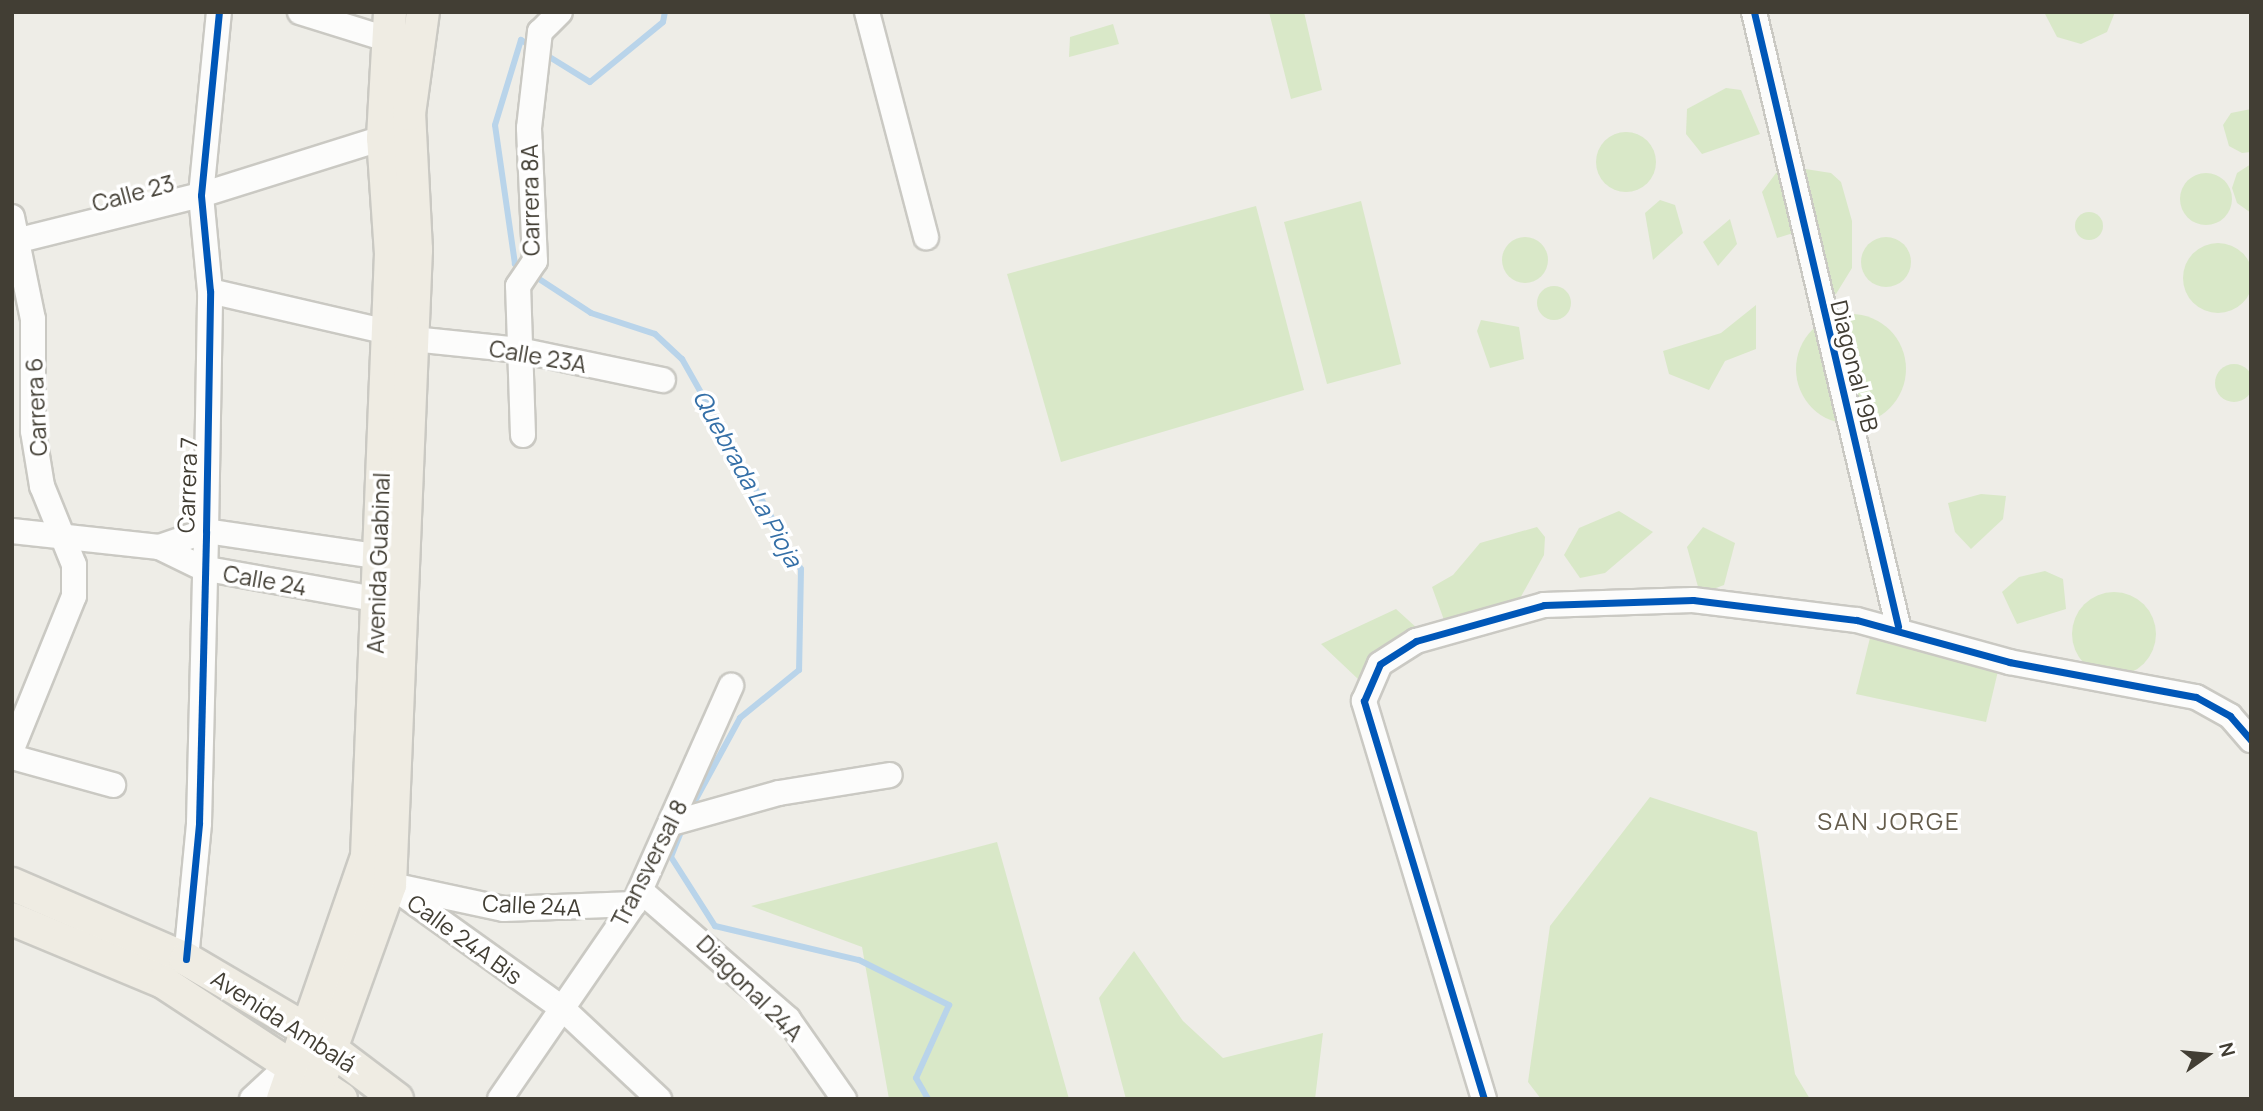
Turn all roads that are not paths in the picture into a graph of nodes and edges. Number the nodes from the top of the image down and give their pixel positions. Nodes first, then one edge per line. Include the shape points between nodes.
1 (219, 12) edge
2 (300, 12) edge
3 (423, 12) edge
4 (560, 12) edge
5 (867, 12) edge
6 (1754, 12) edge
7 (388, 27) edge
8 (418, 47) junction
9 (383, 138) junction
10 (201, 195) junction
11 (12, 217) edge
12 (926, 237) dead end
13 (16, 242) edge
14 (210, 291) junction
15 (400, 335) junction
16 (519, 351) junction
17 (663, 380) dead end
18 (523, 435) dead end
19 (18, 530) edge
20 (206, 531) junction
21 (62, 534) junction
22 (159, 547) junction
23 (376, 556) junction
24 (202, 568) junction
25 (375, 599) junction
26 (1898, 626) junction
27 (730, 686) dead end
28 (2251, 740) edge
29 (12, 749) edge
30 (12, 757) edge
31 (890, 775) dead end
32 (113, 785) dead end
33 (673, 823) junction
34 (376, 881) junction
35 (12, 884) edge
36 (637, 897) junction
37 (12, 919) edge
38 (186, 959) junction
39 (563, 1009) junction
40 (303, 1028) junction
41 (330, 1047) junction
42 (292, 1062) junction
43 (324, 1093) edge
44 (252, 1099) edge
45 (283, 1099) edge
46 (397, 1099) edge
47 (500, 1099) edge
48 (659, 1099) edge
49 (844, 1099) edge
50 (1484, 1099) edge

1 - 10 street, Carrera 7
2 - 7 street
3 - 8 main road, Avenida Guabinal
4 - 16 street, Carrera 8A via 540,36 536,64 529,128 535,261 520,283
5 - 12 street
6 - 26 street, Diagonal 19B
7 - 8 street
7 - 9 main road, Avenida Guabinal
8 - 15 main road, Avenida Guabinal via 409,114 416,250
9 - 10 street, Calle 23
9 - 15 main road, Avenida Guabinal
10 - 13 street, Calle 23
10 - 14 street, Carrera 7
11 - 13 street, Carrera 6
13 - 21 street, Carrera 6 via 33,318 33,431 42,486
14 - 15 street, Calle 23A
14 - 20 street, Carrera 7
15 - 16 street, Calle 23A
15 - 23 main road, Avenida Guabinal
15 - 34 main road, Avenida Guabinal
16 - 17 street, Calle 23A
16 - 18 street, Carrera 8A
19 - 21 street, Calle 24
20 - 22 street, Calle 24
20 - 23 street, Calle 24
20 - 24 street, Carrera 7
21 - 22 street, Calle 24
21 - 29 street, Carrera 6 via 74,565 74,596
22 - 24 street, Calle 24
23 - 25 main road, Avenida Guabinal
24 - 25 street, Calle 24
24 - 38 street, Carrera 7 via 199,823
25 - 34 main road, Avenida Guabinal
26 - 28 street via 1998,658 2196,697 2230,716
26 - 50 street via 1693,600 1544,605 1416,641 1380,664 1364,701
27 - 33 street, Transversal 8
30 - 32 street
31 - 33 street via 779,793
33 - 36 street, Transversal 8
34 - 36 street, Calle 24A via 503,909
34 - 39 street, Calle 24A Bis
34 - 40 main road, Avenida Guabinal
34 - 41 main road, Avenida Guabinal
35 - 38 main road, Avenida Ambalá
36 - 39 street, Transversal 8
36 - 49 street, Diagonal 24A via 788,1018
37 - 42 main road, Avenida Ambalá via 163,982
38 - 40 main road, Avenida Ambalá
39 - 47 street, Transversal 8
39 - 48 street, Calle 24A Bis
40 - 41 main road, Avenida Ambalá
40 - 42 main road, Avenida Guabinal
41 - 43 main road, Avenida Guabinal
41 - 46 main road, Avenida Ambalá
42 - 43 main road, Avenida Ambalá
42 - 44 street
42 - 45 main road, Avenida Guabinal

